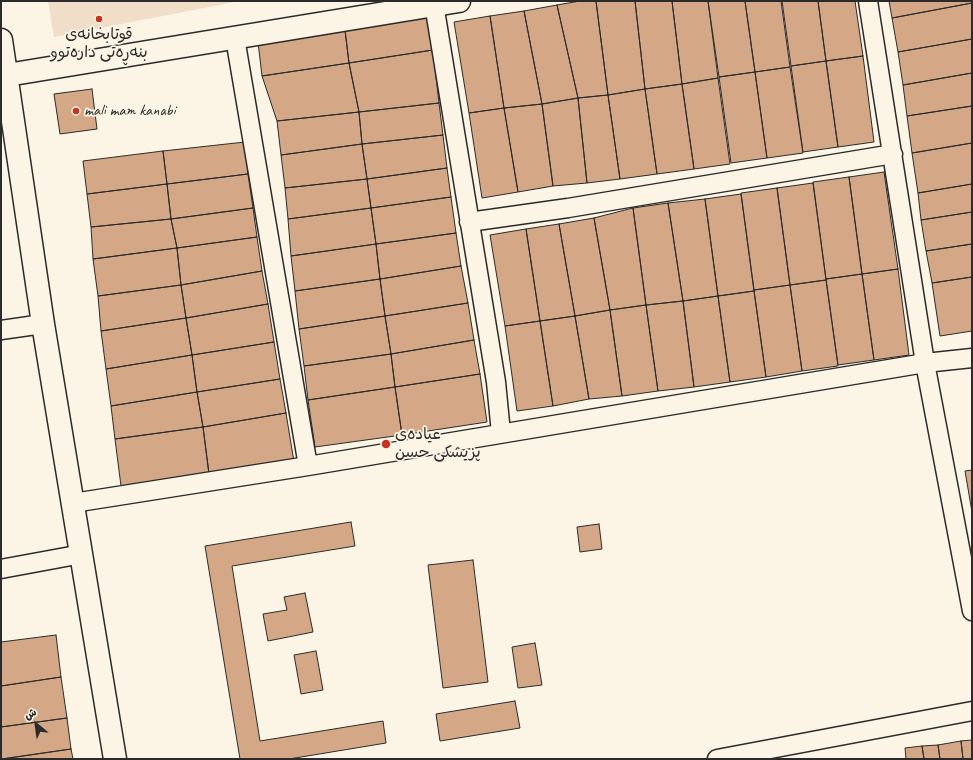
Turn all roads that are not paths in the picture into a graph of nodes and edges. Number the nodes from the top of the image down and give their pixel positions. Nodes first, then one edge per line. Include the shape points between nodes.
1 (868, 1) edge
2 (447, 2) edge
3 (235, 38) junction
4 (1, 40) edge
5 (7, 76) junction
6 (893, 154) junction
7 (469, 222) junction
8 (43, 324) junction
9 (1, 330) edge
10 (972, 358) edge
11 (925, 363) junction
12 (501, 433) junction
13 (308, 466) junction
14 (73, 503) junction
15 (82, 554) junction
16 (1, 569) edge
17 (972, 611) edge
18 (972, 711) edge
19 (115, 759) edge
20 (717, 759) edge

1 - 6 street
2 - 3 street
2 - 7 street
3 - 5 street
3 - 13 street
4 - 5 street
5 - 8 street
6 - 7 street
6 - 11 street
7 - 12 street via 496,382
8 - 9 street
8 - 14 street
10 - 11 street
11 - 12 street
11 - 17 street
12 - 13 street
13 - 14 street
14 - 15 street
15 - 16 street
15 - 19 street
18 - 20 street

